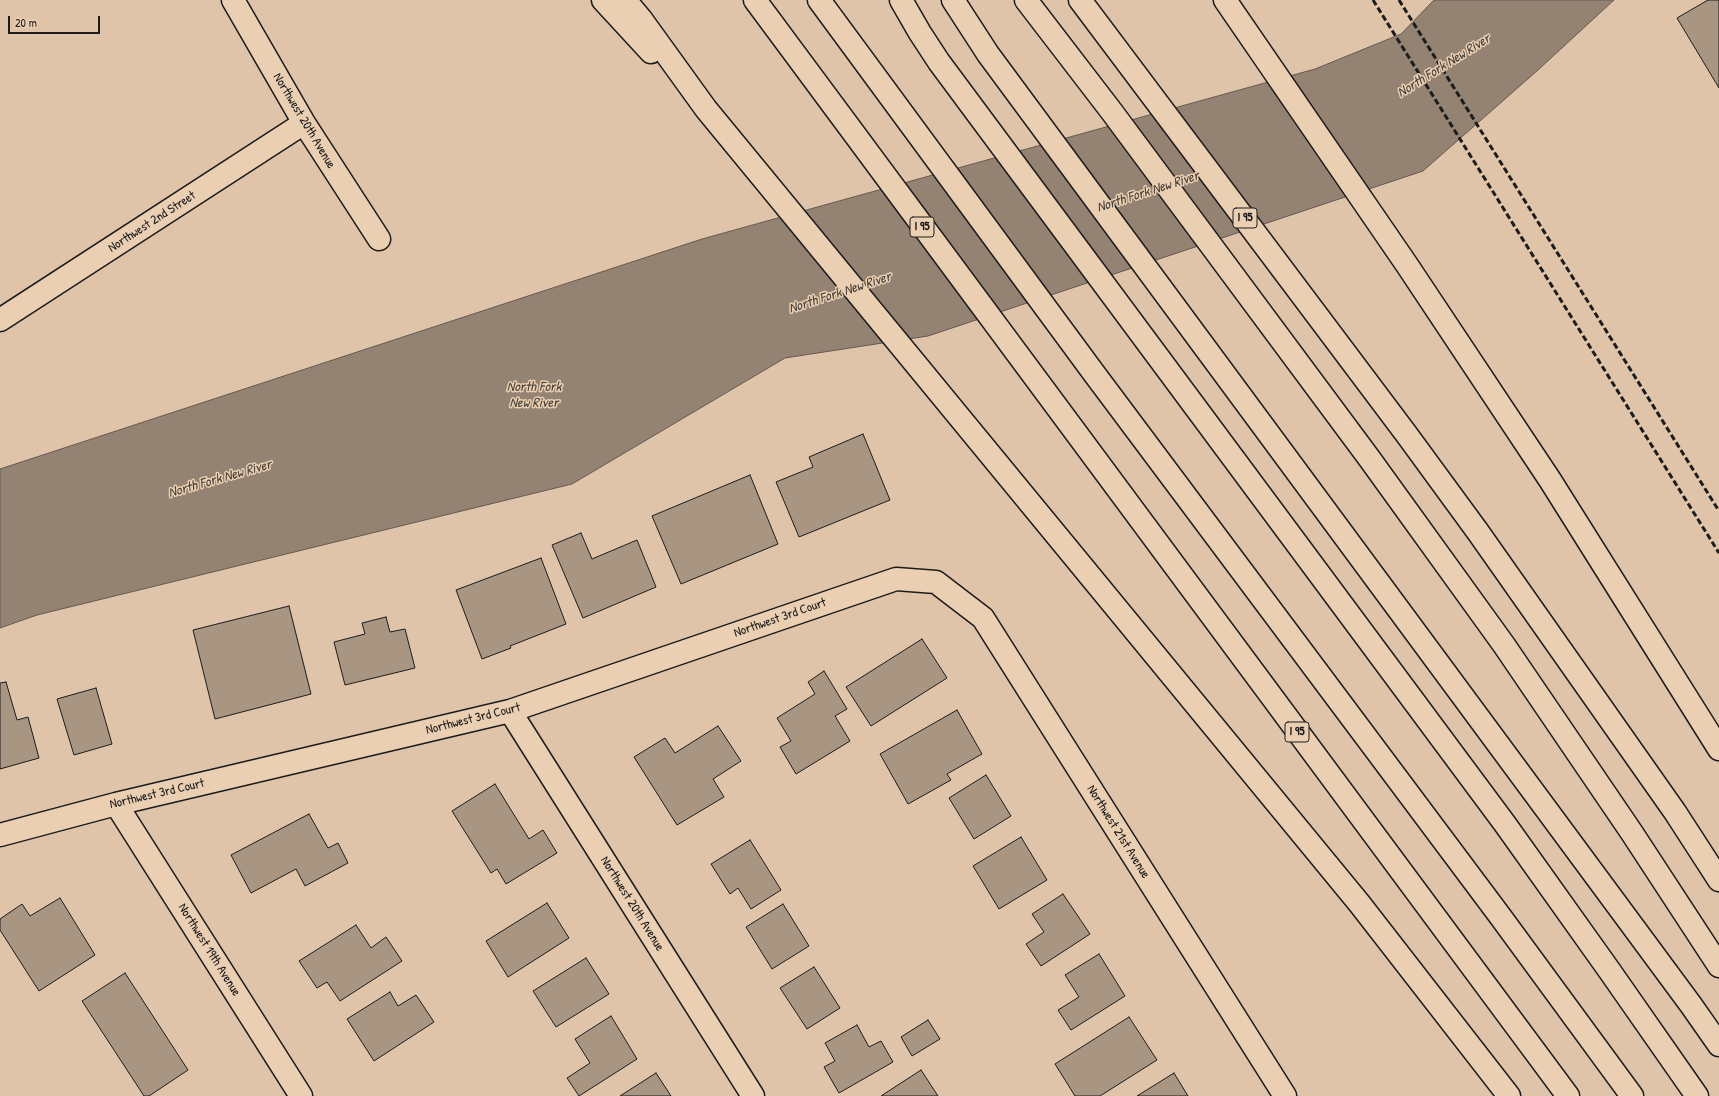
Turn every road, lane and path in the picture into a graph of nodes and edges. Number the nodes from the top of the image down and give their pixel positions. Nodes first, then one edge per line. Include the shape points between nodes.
1 (233, 0) edge
2 (603, 0) edge
3 (625, 0) edge
4 (755, 0) edge
5 (820, 0) edge
6 (902, 0) edge
7 (953, 0) edge
8 (1026, 0) edge
9 (1080, 0) edge
10 (1225, 0) edge
11 (706, 110) junction
12 (304, 123) junction
13 (379, 239) dead end
14 (0, 320) edge
15 (936, 582) joint
16 (510, 711) junction
17 (1719, 749) edge
18 (116, 804) junction
19 (0, 835) edge
20 (1719, 880) edge
21 (1719, 966) edge
22 (1719, 1045) edge
23 (301, 1096) edge
24 (753, 1096) edge
25 (1285, 1096) edge
26 (1509, 1096) edge
27 (1568, 1096) edge
28 (1632, 1096) edge
29 (1696, 1096) edge

1 - 12 main road, Northwest 20th Avenue
2 - 11 main road
3 - 11 main road
4 - 27 main road, I 95
5 - 28 main road via 1093,372
6 - 29 main road via 939,62 1514,836
7 - 22 main road via 988,54
8 - 21 main road via 1369,458 1504,645
9 - 20 main road, I 95 via 1478,532
10 - 17 main road via 1407,265 1550,480
11 - 26 main road via 1359,903
12 - 13 main road, Northwest 20th Avenue
12 - 14 main road, Northwest 2nd Street
15 - 16 main road, Northwest 3rd Court via 896,579
15 - 25 main road, Northwest 21st Avenue via 983,618
16 - 18 main road, Northwest 3rd Court
16 - 24 main road, Northwest 20th Avenue
18 - 19 main road, Northwest 3rd Court
18 - 23 main road, Northwest 19th Avenue

